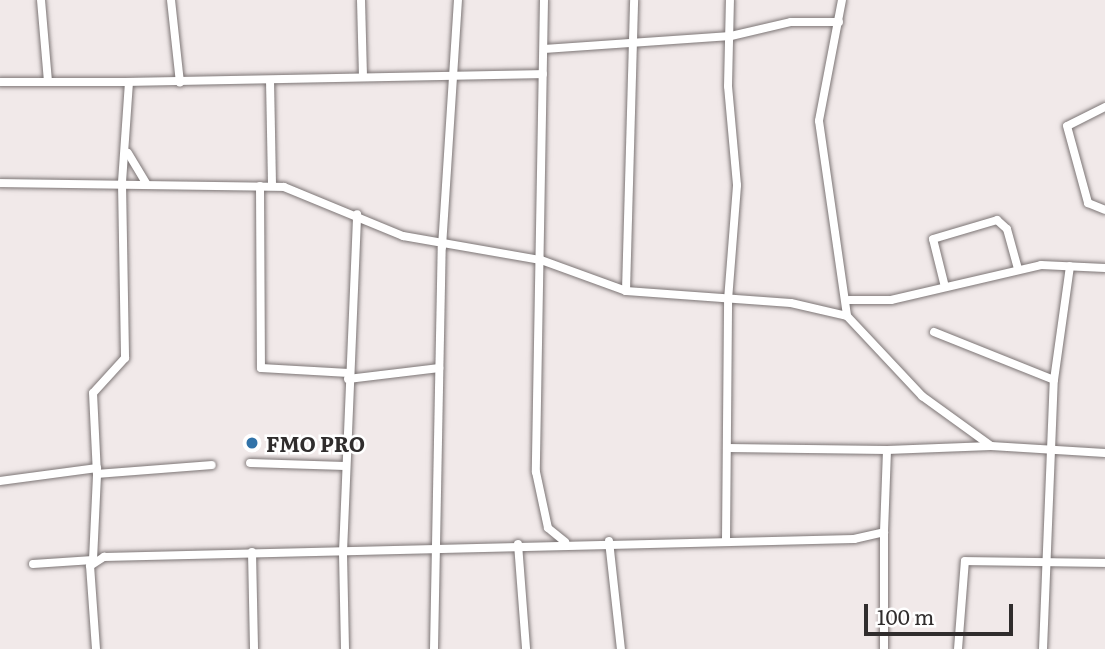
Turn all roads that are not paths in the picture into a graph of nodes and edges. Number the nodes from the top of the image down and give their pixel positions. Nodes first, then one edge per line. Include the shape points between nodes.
1 (41, 0) edge
2 (171, 0) edge
3 (361, 0) edge
4 (458, 0) edge
5 (544, 0) edge
6 (634, 0) edge
7 (730, 0) edge
8 (842, 0) edge
9 (839, 22) junction
10 (731, 36) junction
11 (633, 44) junction
12 (544, 49) junction
13 (543, 74) junction
14 (453, 75) junction
15 (363, 76) junction
16 (271, 80) junction
17 (0, 82) edge
18 (48, 82) junction
19 (129, 82) junction
20 (180, 83) junction
21 (1105, 107) edge
22 (128, 153) junction
23 (0, 183) edge
24 (122, 183) junction
25 (146, 183) junction
26 (260, 186) junction
27 (272, 186) junction
28 (1105, 210) edge
29 (357, 214) junction
30 (443, 247) junction
31 (541, 260) junction
32 (1070, 266) junction
33 (1105, 268) edge
34 (1018, 269) junction
35 (945, 287) junction
36 (626, 291) junction
37 (728, 300) junction
38 (849, 300) junction
39 (847, 316) junction
40 (934, 332) dead end
41 (439, 368) junction
42 (349, 376) junction
43 (1054, 380) junction
44 (991, 446) junction
45 (727, 448) junction
46 (1054, 448) junction
47 (887, 450) junction
48 (1105, 453) edge
49 (250, 463) dead end
50 (212, 465) dead end
51 (345, 466) junction
52 (97, 471) junction
53 (0, 481) edge
54 (884, 532) junction
55 (726, 540) junction
56 (609, 541) junction
57 (565, 542) junction
58 (519, 544) junction
59 (433, 547) junction
60 (252, 552) junction
61 (342, 552) junction
62 (93, 560) junction
63 (1051, 561) junction
64 (1105, 563) edge
65 (33, 564) dead end
66 (96, 649) edge
67 (254, 649) edge
68 (345, 649) edge
69 (434, 649) edge
70 (526, 649) edge
71 (621, 649) edge
72 (884, 649) edge
73 (958, 649) edge
74 (1043, 649) edge

1 - 18 street
2 - 20 street
3 - 15 street
4 - 14 street
5 - 12 street
6 - 11 street
7 - 10 street
8 - 9 street
9 - 10 street via 791,22
9 - 38 street via 819,121
10 - 11 street
10 - 37 street via 728,86 737,185
11 - 12 street
11 - 36 street
12 - 13 street
13 - 14 street
13 - 31 street
14 - 15 street
14 - 30 street
15 - 16 street
16 - 20 street
16 - 27 street
17 - 18 street
18 - 19 street
19 - 20 street
19 - 22 street
21 - 28 street via 1067,125 1088,203
22 - 24 street
22 - 25 street
23 - 24 street
24 - 25 street
24 - 52 street via 125,358 93,393
25 - 26 street
26 - 27 street
26 - 42 street via 261,368
27 - 29 street
29 - 30 street
29 - 42 street
30 - 31 street
30 - 41 street
31 - 36 street
31 - 57 street via 536,472 548,528
32 - 33 street
32 - 34 street
32 - 43 street
34 - 35 street
34 - 35 street via 1007,229 997,220 933,239
35 - 38 street via 891,300
36 - 37 street
37 - 39 street via 791,303
37 - 45 street
38 - 39 street
39 - 44 street via 922,396
40 - 43 street
41 - 42 street
41 - 59 street
42 - 51 street
43 - 46 street
44 - 46 street
44 - 47 street
45 - 47 street
45 - 55 street
46 - 48 street
46 - 63 street
47 - 54 street
49 - 51 street
50 - 52 street
51 - 61 street
52 - 53 street
52 - 62 street
54 - 55 street via 854,539
54 - 72 street
55 - 56 street
56 - 57 street
56 - 71 street
57 - 58 street
58 - 59 street
58 - 70 street
59 - 61 street
59 - 69 street
60 - 61 street
60 - 62 street
60 - 67 street
61 - 68 street
62 - 65 street
62 - 66 street via 89,611
63 - 64 street
63 - 73 street via 965,561
63 - 74 street

